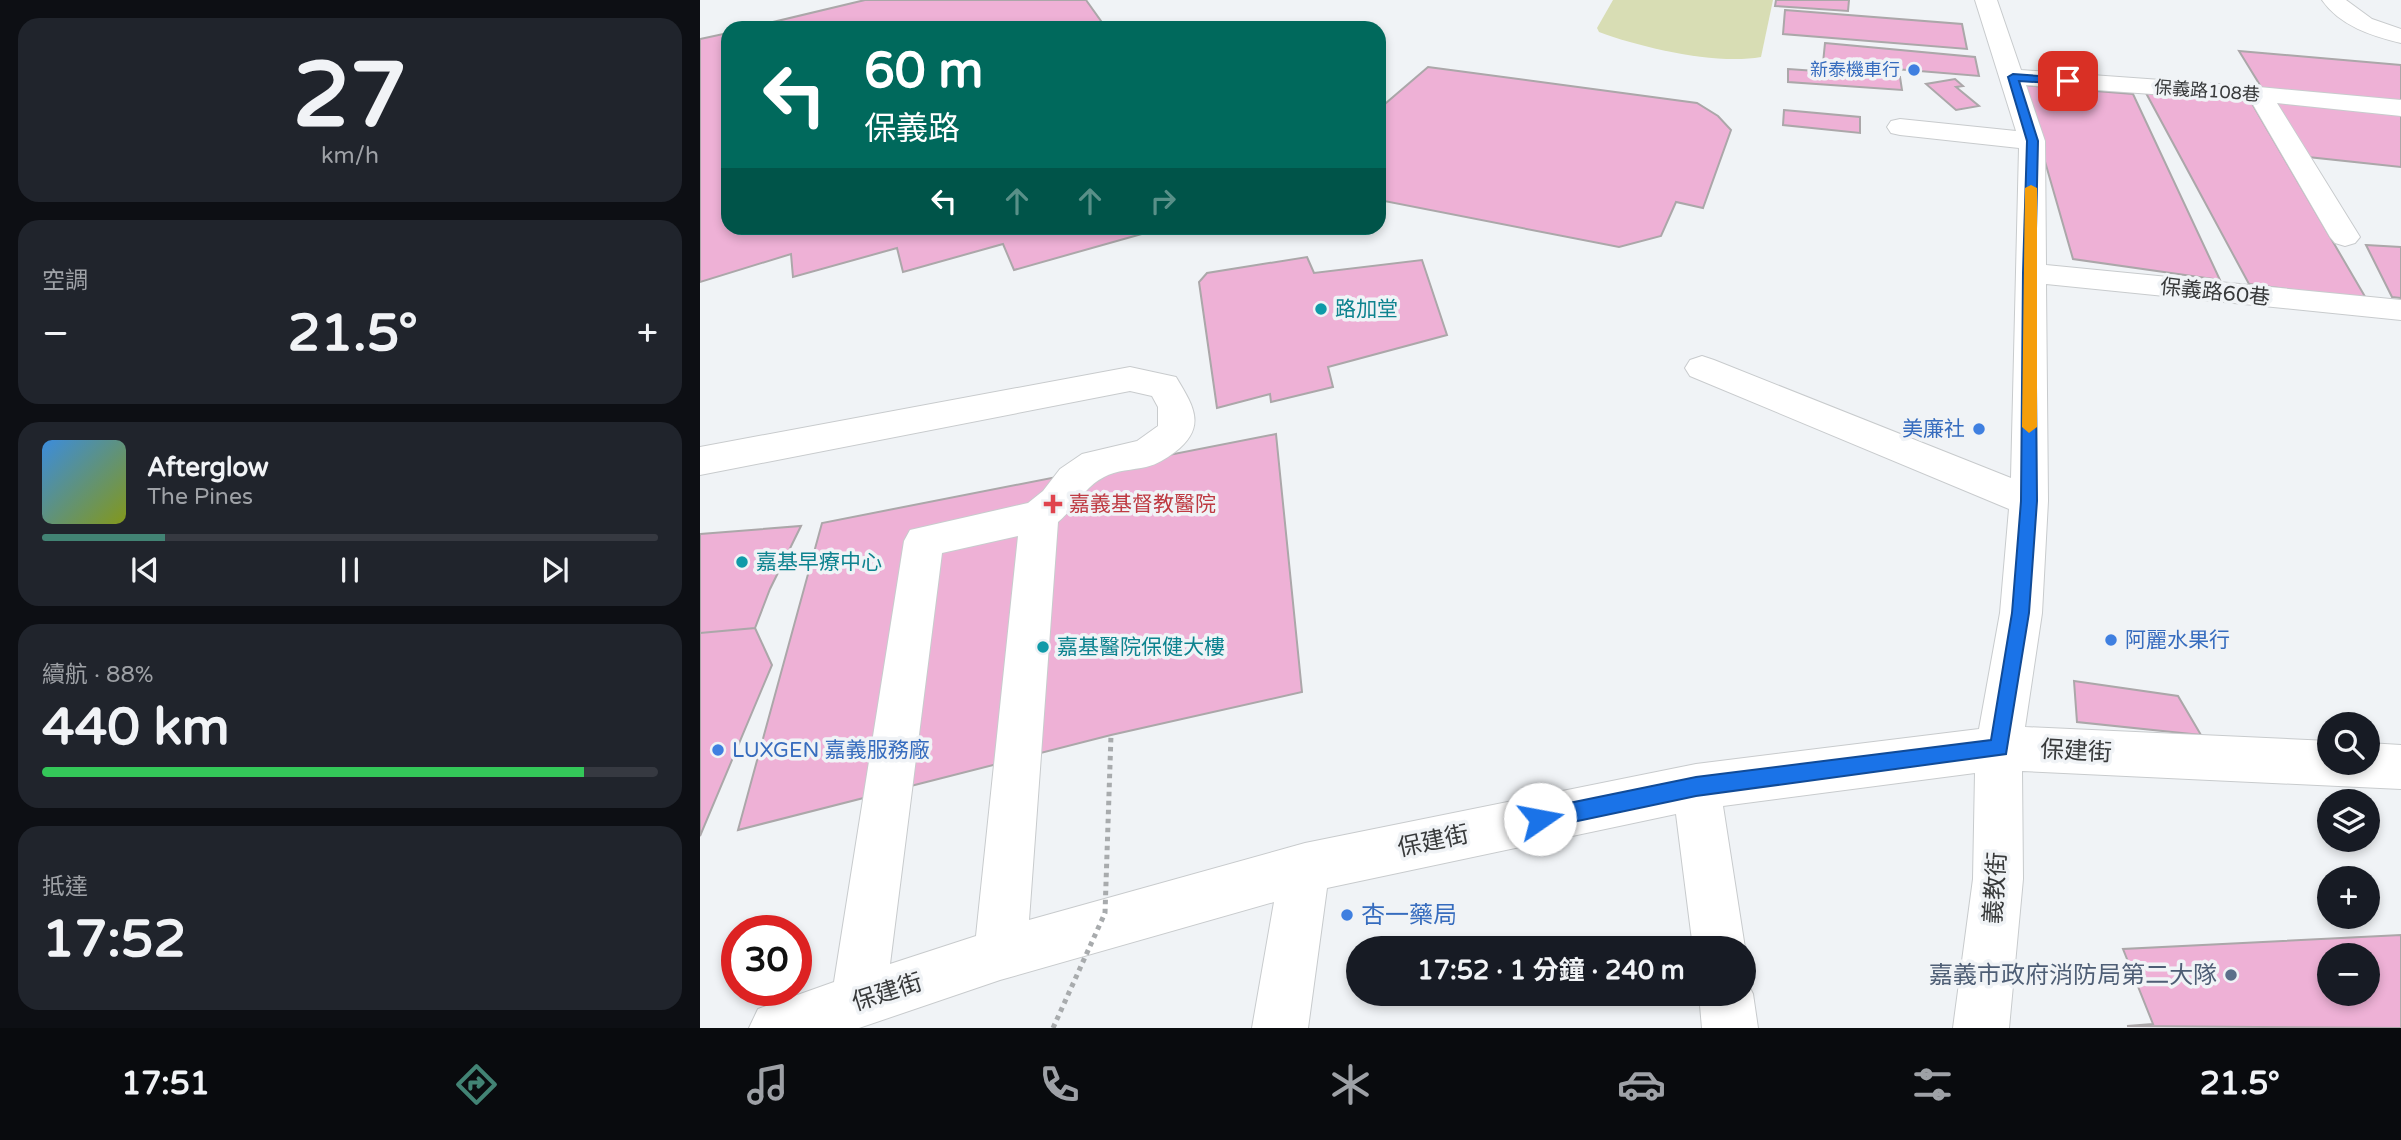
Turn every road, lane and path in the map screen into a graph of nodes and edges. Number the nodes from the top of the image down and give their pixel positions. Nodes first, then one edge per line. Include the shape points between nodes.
1 (1986, 0) edge
2 (2333, 0) edge
3 (2401, 36) edge
4 (2013, 77) junction
5 (2259, 94) junction
6 (2401, 108) edge
7 (1900, 127) dead end
8 (2032, 141) junction
9 (2345, 237) dead end
10 (2029, 273) junction
11 (2401, 310) edge
12 (1702, 368) dead end
13 (700, 461) edge
14 (2029, 501) junction
15 (1039, 516) junction
16 (1111, 735) dead end
17 (1999, 748) junction
18 (2401, 767) edge
19 (1696, 787) junction
20 (1305, 868) junction
21 (1717, 936) edge
22 (1000, 954) junction
23 (858, 1002) junction
24 (1727, 1006) edge
25 (777, 1028) edge
26 (1053, 1028) edge
27 (1280, 1028) edge
28 (1730, 1028) edge
29 (1982, 1028) edge

1 - 4 street, 義教街
2 - 3 street via 2348,15 2380,32
4 - 5 street, 保義路108巷
4 - 8 street, 義教街
5 - 6 street, 保義路108巷
5 - 9 street
7 - 8 street
8 - 10 street, 義教街
10 - 11 street, 保義路60巷
10 - 14 street, 義教街
12 - 14 street
13 - 15 street via 1130,379 1164,386 1176,407 1176,432 1147,453 1095,464 1073,479
14 - 17 street, 義教街 via 2021,613
15 - 22 street
15 - 23 street via 923,541
16 - 26 path, bridge via 1105,913
17 - 18 street, 保建街
17 - 19 street, 保建街
17 - 29 street, 義教街 via 1998,879
19 - 20 street, 保建街
19 - 21 street
20 - 22 street, 保建街
20 - 27 street
22 - 23 street, 保建街
23 - 25 street, 保建街
24 - 28 street

